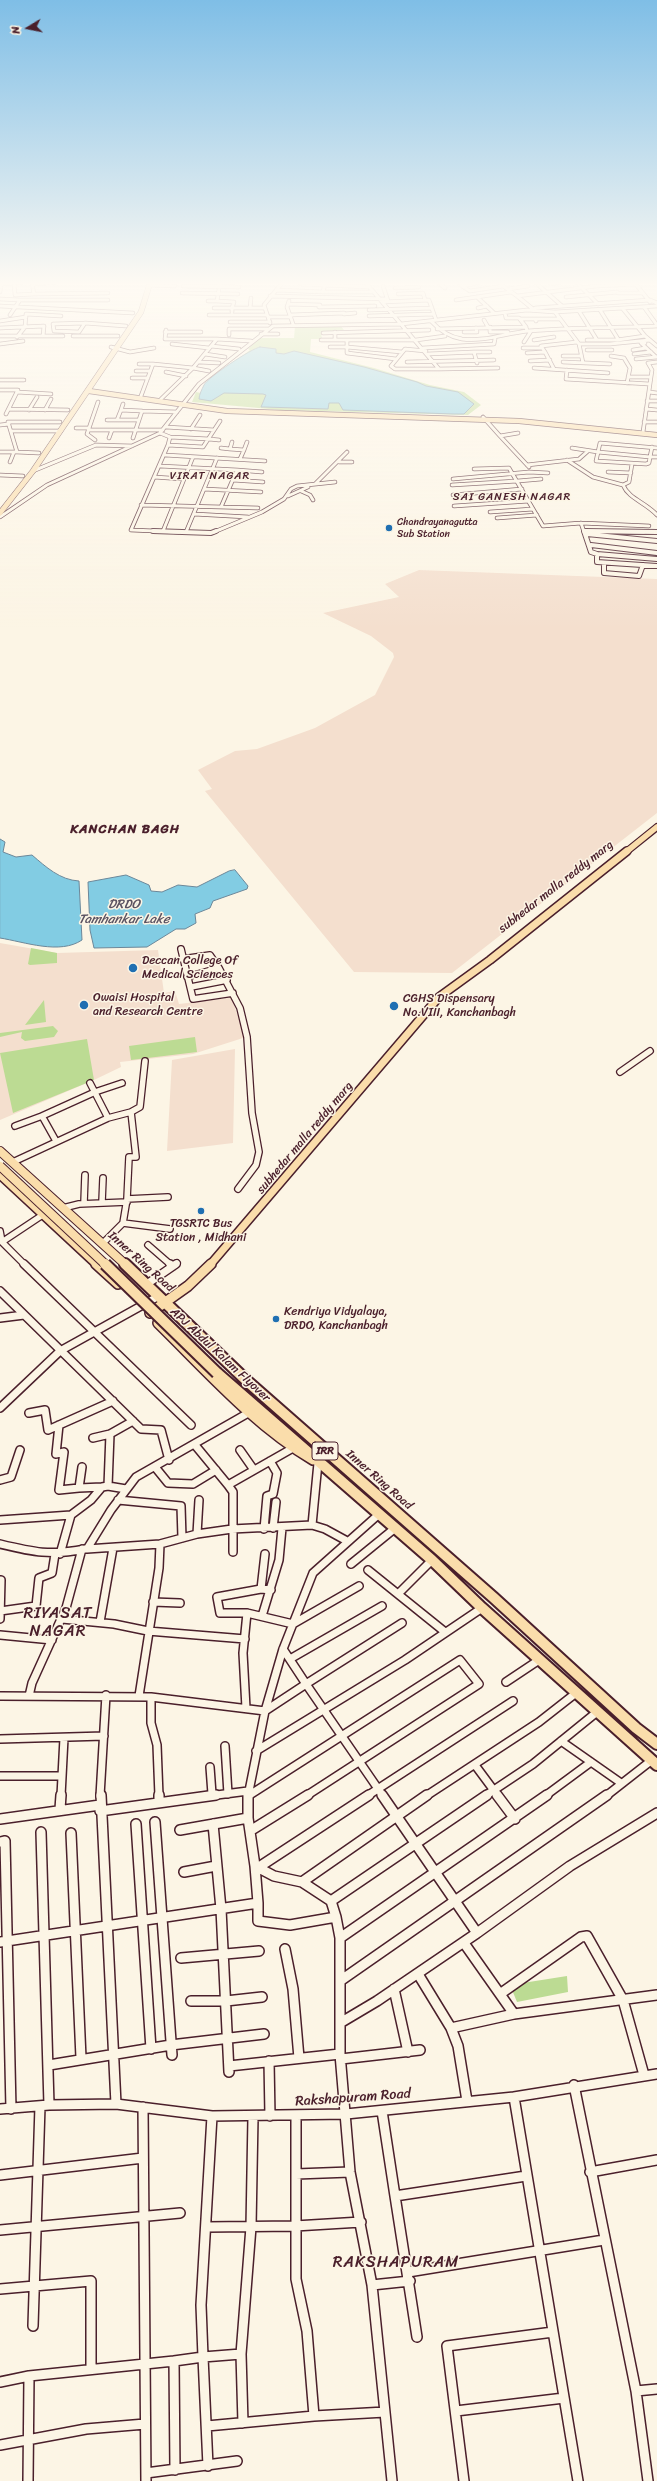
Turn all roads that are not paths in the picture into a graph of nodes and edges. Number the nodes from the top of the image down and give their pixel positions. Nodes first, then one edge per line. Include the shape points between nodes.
1 (13, 399) edge
2 (36, 399) edge
3 (51, 399) dead end
4 (76, 399) edge
5 (82, 399) edge
6 (151, 399) edge
7 (161, 399) edge
8 (188, 399) edge
9 (647, 401) joint
10 (98, 402) dead end
11 (657, 402) edge
12 (123, 404) dead end
13 (184, 404) junction
14 (8, 409) junction
15 (646, 409) junction
16 (29, 410) junction
17 (37, 410) junction
18 (45, 410) junction
19 (68, 410) junction
20 (121, 410) junction
21 (657, 410) edge
22 (142, 411) junction
23 (177, 412) junction
24 (0, 414) edge
25 (6, 414) junction
26 (200, 415) dead end
27 (484, 418) junction
28 (107, 420) dead end
29 (118, 420) junction
30 (139, 420) junction
31 (220, 421) dead end
32 (32, 422) junction
33 (60, 422) junction
34 (644, 422) junction
35 (657, 422) edge
36 (8, 423) junction
37 (0, 424) edge
38 (76, 428) dead end
39 (89, 429) junction
40 (191, 429) junction
41 (54, 430) junction
42 (61, 430) junction
43 (112, 430) junction
44 (135, 430) junction
45 (163, 430) junction
46 (214, 430) junction
47 (11, 431) junction
48 (643, 432) junction
49 (518, 433) dead end
50 (657, 434) edge
51 (500, 436) junction
52 (170, 437) junction
53 (109, 438) dead end
54 (133, 438) dead end
55 (209, 439) junction
56 (219, 440) dead end
57 (95, 442) junction
58 (232, 442) dead end
59 (247, 442) dead end
60 (168, 445) junction
61 (133, 446) junction
62 (221, 448) dead end
63 (572, 448) dead end
64 (652, 448) junction
65 (657, 448) edge
66 (230, 449) junction
67 (244, 450) junction
68 (588, 451) junction
69 (0, 452) edge
70 (16, 452) junction
71 (347, 452) dead end
72 (598, 452) junction
73 (39, 453) junction
74 (165, 455) junction
75 (193, 457) junction
76 (651, 457) junction
77 (657, 457) edge
78 (217, 458) junction
79 (240, 459) junction
80 (567, 460) junction
81 (265, 461) dead end
82 (10, 462) dead end
83 (339, 462) junction
84 (352, 462) dead end
85 (632, 464) junction
86 (527, 465) junction
87 (160, 466) junction
88 (188, 468) junction
89 (213, 469) junction
90 (474, 469) dead end
91 (236, 470) junction
92 (33, 471) junction
93 (262, 472) dead end
94 (529, 472) junction
95 (608, 472) dead end
96 (548, 473) dead end
97 (630, 473) junction
98 (513, 474) junction
99 (0, 475) edge
100 (23, 476) junction
101 (154, 477) junction
102 (183, 479) junction
103 (453, 479) dead end
104 (541, 479) dead end
105 (233, 480) junction
106 (518, 481) junction
107 (262, 482) dead end
108 (335, 482) dead end
109 (316, 484) junction
110 (452, 485) dead end
111 (623, 485) junction
112 (311, 486) junction
113 (204, 489) junction
114 (522, 489) junction
115 (229, 490) junction
116 (300, 491) junction
117 (261, 492) dead end
118 (453, 495) dead end
119 (288, 496) junction
120 (313, 500) dead end
121 (529, 501) junction
122 (142, 505) junction
123 (0, 506) edge
124 (454, 506) dead end
125 (172, 507) junction
126 (198, 507) junction
127 (221, 508) junction
128 (258, 508) dead end
129 (533, 509) junction
130 (490, 512) dead end
131 (0, 513) edge
132 (194, 514) junction
133 (537, 515) junction
134 (657, 515) edge
135 (0, 517) edge
136 (250, 517) junction
137 (497, 518) dead end
138 (581, 524) junction
139 (649, 526) dead end
140 (163, 531) junction
141 (186, 532) junction
142 (657, 532) edge
143 (586, 533) junction
144 (657, 541) edge
145 (591, 545) junction
146 (657, 553) edge
147 (597, 554) junction
148 (657, 559) edge
149 (604, 563) junction
150 (643, 565) junction
151 (657, 566) edge
152 (657, 822) edge
153 (657, 827) edge
154 (180, 949) dead end
155 (182, 959) junction
156 (218, 968) junction
157 (473, 972) junction
158 (187, 977) junction
159 (227, 980) junction
160 (191, 987) junction
161 (233, 993) junction
162 (650, 1051) dead end
163 (145, 1061) dead end
164 (620, 1072) dead end
165 (90, 1083) dead end
166 (122, 1083) dead end
167 (95, 1092) junction
168 (131, 1112) junction
169 (42, 1116) junction
170 (108, 1118) junction
171 (15, 1126) dead end
172 (56, 1141) junction
173 (0, 1151) edge
174 (13, 1162) junction
175 (0, 1166) edge
176 (0, 1175) edge
177 (85, 1175) dead end
178 (103, 1178) dead end
179 (238, 1189) dead end
180 (168, 1197) dead end
181 (127, 1200) junction
182 (102, 1202) junction
183 (84, 1203) junction
184 (63, 1208) junction
185 (44, 1214) junction
186 (124, 1223) junction
187 (170, 1229) dead end
188 (0, 1230) edge
189 (2, 1242) junction
190 (102, 1244) junction
191 (148, 1246) dead end
192 (147, 1284) junction
193 (0, 1291) edge
194 (159, 1296) junction
195 (166, 1303) junction
196 (141, 1306) junction
197 (149, 1313) junction
198 (24, 1315) junction
199 (0, 1318) edge
200 (93, 1332) junction
201 (60, 1351) junction
202 (113, 1401) junction
203 (1, 1405) edge
204 (250, 1412) junction
205 (29, 1414) dead end
206 (133, 1421) junction
207 (59, 1425) junction
208 (191, 1425) dead end
209 (110, 1434) junction
210 (92, 1438) dead end
211 (195, 1445) junction
212 (293, 1448) junction
213 (20, 1450) dead end
214 (240, 1450) dead end
215 (169, 1460) junction
216 (270, 1461) junction
217 (318, 1463) junction
218 (82, 1467) dead end
219 (156, 1467) junction
220 (216, 1470) junction
221 (254, 1470) junction
222 (0, 1480) edge
223 (228, 1485) junction
224 (105, 1486) junction
225 (79, 1488) junction
226 (126, 1489) junction
227 (118, 1500) junction
228 (200, 1500) dead end
229 (276, 1502) dead end
230 (71, 1514) junction
231 (378, 1515) junction
232 (0, 1520) edge
233 (312, 1525) junction
234 (273, 1528) junction
235 (282, 1528) junction
236 (232, 1529) junction
237 (264, 1529) junction
238 (394, 1529) junction
239 (197, 1534) junction
240 (182, 1538) junction
241 (347, 1541) junction
242 (0, 1544) edge
243 (160, 1544) junction
244 (113, 1548) junction
245 (84, 1549) junction
246 (233, 1552) dead end
247 (58, 1554) junction
248 (265, 1554) dead end
249 (432, 1560) junction
250 (351, 1564) dead end
251 (368, 1570) dead end
252 (0, 1580) edge
253 (359, 1586) dead end
254 (261, 1589) junction
255 (271, 1590) junction
256 (399, 1593) junction
257 (153, 1602) junction
258 (180, 1603) dead end
259 (382, 1606) dead end
260 (482, 1608) junction
261 (247, 1613) junction
262 (0, 1614) edge
263 (262, 1616) junction
264 (62, 1619) junction
265 (100, 1622) junction
266 (402, 1623) dead end
267 (293, 1624) junction
268 (148, 1631) junction
269 (446, 1632) junction
270 (0, 1635) edge
271 (245, 1639) junction
272 (52, 1640) junction
273 (283, 1649) junction
274 (290, 1660) junction
275 (539, 1660) junction
276 (506, 1682) dead end
277 (306, 1684) junction
278 (576, 1693) junction
279 (106, 1695) junction
280 (0, 1696) edge
281 (29, 1696) junction
282 (139, 1696) junction
283 (151, 1697) junction
284 (513, 1701) dead end
285 (246, 1708) junction
286 (322, 1709) junction
287 (265, 1711) junction
288 (597, 1712) junction
289 (104, 1736) junction
290 (341, 1736) junction
291 (64, 1738) junction
292 (0, 1740) edge
293 (562, 1741) junction
294 (657, 1744) edge
295 (225, 1746) dead end
296 (256, 1751) junction
297 (591, 1762) junction
298 (655, 1762) edge
299 (360, 1763) junction
300 (475, 1764) junction
301 (210, 1767) dead end
302 (0, 1776) edge
303 (62, 1776) junction
304 (621, 1783) junction
305 (377, 1789) junction
306 (494, 1790) junction
307 (248, 1793) junction
308 (212, 1794) junction
309 (228, 1794) junction
310 (159, 1802) junction
311 (100, 1808) junction
312 (60, 1809) junction
313 (657, 1813) edge
314 (396, 1816) junction
315 (248, 1818) junction
316 (0, 1819) edge
317 (514, 1819) junction
318 (155, 1822) dead end
319 (136, 1824) dead end
320 (213, 1824) junction
321 (180, 1830) dead end
322 (41, 1832) dead end
323 (250, 1832) junction
324 (71, 1833) dead end
325 (0, 1842) edge
326 (415, 1844) junction
327 (216, 1866) junction
328 (257, 1866) junction
329 (184, 1872) dead end
330 (435, 1873) junction
331 (302, 1882) junction
332 (331, 1901) junction
333 (454, 1901) junction
334 (258, 1903) junction
335 (221, 1909) junction
336 (162, 1917) junction
337 (336, 1917) junction
338 (142, 1920) junction
339 (107, 1926) junction
340 (75, 1931) junction
341 (477, 1933) junction
342 (43, 1936) junction
343 (340, 1938) junction
344 (4, 1941) edge
345 (464, 1943) junction
346 (285, 1949) dead end
347 (258, 1951) dead end
348 (223, 1956) junction
349 (181, 1958) dead end
350 (418, 1974) junction
351 (340, 1981) junction
352 (394, 1989) junction
353 (500, 1994) junction
354 (657, 1995) edge
355 (262, 1997) dead end
356 (623, 2000) junction
357 (191, 2001) dead end
358 (226, 2001) junction
359 (514, 2014) junction
360 (340, 2023) junction
361 (452, 2028) junction
362 (264, 2034) dead end
363 (228, 2038) junction
364 (171, 2045) junction
365 (151, 2049) junction
366 (420, 2050) dead end
367 (408, 2052) junction
368 (113, 2054) junction
369 (172, 2055) dead end
370 (341, 2056) junction
371 (81, 2058) junction
372 (300, 2058) junction
373 (269, 2061) junction
374 (49, 2065) junction
375 (657, 2074) edge
376 (644, 2076) junction
377 (574, 2085) junction
378 (514, 2097) junction
379 (467, 2101) junction
380 (116, 2104) junction
381 (45, 2106) junction
382 (143, 2107) junction
383 (11, 2109) junction
384 (0, 2110) edge
385 (382, 2111) junction
386 (346, 2114) junction
387 (212, 2116) junction
388 (270, 2116) junction
389 (296, 2116) junction
390 (253, 2117) junction
391 (143, 2158) junction
392 (657, 2160) edge
393 (38, 2169) junction
394 (350, 2172) junction
395 (590, 2172) junction
396 (0, 2174) edge
397 (296, 2174) junction
398 (526, 2176) junction
399 (395, 2196) junction
400 (180, 2213) dead end
401 (143, 2217) junction
402 (361, 2222) junction
403 (296, 2226) junction
404 (37, 2227) junction
405 (207, 2227) junction
406 (251, 2227) junction
407 (0, 2230) edge
408 (604, 2240) junction
409 (540, 2250) junction
410 (409, 2276) junction
411 (372, 2285) junction
412 (34, 2286) junction
413 (0, 2289) edge
414 (33, 2326) dead end
415 (552, 2332) junction
416 (417, 2337) dead end
417 (241, 2354) junction
418 (203, 2357) junction
419 (174, 2361) junction
420 (145, 2365) junction
421 (91, 2369) junction
422 (29, 2376) junction
423 (0, 2381) edge
424 (657, 2389) edge
425 (636, 2391) junction
426 (564, 2398) junction
427 (456, 2411) junction
428 (385, 2412) junction
429 (314, 2416) junction
430 (243, 2423) junction
431 (145, 2424) junction
432 (207, 2426) junction
433 (29, 2438) junction
434 (0, 2445) edge
435 (237, 2461) dead end
436 (208, 2466) junction
437 (175, 2470) junction
438 (146, 2477) edge
439 (28, 2481) edge
440 (392, 2481) edge
441 (464, 2481) edge
442 (578, 2481) edge
443 (648, 2481) edge

1 - 14 street
2 - 16 street
3 - 18 street
4 - 19 highway
5 - 42 highway
6 - 13 main road
7 - 13 main road
8 - 13 street
9 - 11 street
9 - 15 street
10 - 39 street
12 - 20 street
13 - 23 street
13 - 27 main road via 258,413
14 - 16 street
14 - 25 street
15 - 21 street
15 - 34 street
16 - 17 street
17 - 18 street
17 - 32 street
18 - 19 street
19 - 33 highway
20 - 22 street
20 - 29 street
22 - 23 street
22 - 30 street
23 - 45 street
24 - 25 street
25 - 36 street
26 - 40 street
27 - 48 main road via 545,421
27 - 50 main road
27 - 51 street
28 - 29 street
29 - 30 street
30 - 44 street
31 - 46 street
32 - 33 street
32 - 36 street
33 - 41 highway
34 - 35 street
34 - 48 street
36 - 37 street
36 - 47 street
38 - 39 street
39 - 43 street
39 - 57 street via 87,436 95,438
40 - 45 street
40 - 46 street
41 - 42 street
41 - 47 street
41 - 73 highway
42 - 92 highway
43 - 44 street
43 - 53 street
44 - 45 street
44 - 54 street
45 - 52 street
45 - 61 street
46 - 55 street
47 - 70 street
48 - 50 main road
49 - 51 street
51 - 86 street
52 - 55 street
52 - 60 street
55 - 56 street
55 - 60 street via 203,448
57 - 61 street
57 - 92 street
58 - 66 street
59 - 67 street
60 - 74 street
61 - 135 street via 47,485
62 - 66 street
63 - 68 street
64 - 65 street
64 - 72 street via 600,443
64 - 76 street
66 - 67 street
67 - 79 street
68 - 72 street
68 - 80 street via 579,459
69 - 70 street
70 - 73 street
70 - 82 street
71 - 83 street
72 - 76 street
72 - 85 street via 597,462
73 - 100 highway
74 - 75 street
74 - 87 street
75 - 78 street
75 - 88 street
76 - 77 street
76 - 85 street via 649,463
78 - 79 street
78 - 89 street
79 - 81 street
80 - 86 street
80 - 111 street via 589,477
83 - 84 street
83 - 109 street via 318,479
85 - 97 street
86 - 94 street
87 - 88 street
87 - 101 street
88 - 89 street
88 - 102 street
89 - 91 street
89 - 113 street
90 - 98 street via 507,468
91 - 93 street
91 - 105 street
92 - 131 highway
94 - 96 street
94 - 98 street
95 - 97 street
97 - 111 street via 629,482
98 - 103 street
98 - 106 street
99 - 100 street
100 - 123 highway
101 - 102 street
101 - 122 street
102 - 125 street
104 - 106 street
105 - 107 street
105 - 115 street
106 - 110 street
106 - 114 street
108 - 109 street
109 - 112 street
111 - 134 street via 627,494 647,504
112 - 116 street
112 - 119 street via 297,486 291,489
113 - 115 street
113 - 126 street
114 - 118 street
114 - 121 street
115 - 117 street
115 - 127 street
116 - 119 street
116 - 120 street via 310,495
119 - 136 street
121 - 124 street
121 - 129 street
122 - 125 street
122 - 140 street via 131,530
125 - 126 street
125 - 140 street
126 - 127 street
126 - 132 street
127 - 128 street
129 - 130 street
129 - 133 street
132 - 136 street
132 - 141 street
133 - 137 street
133 - 138 street via 543,526
136 - 141 street via 210,533
138 - 139 street
138 - 143 street
140 - 141 street
142 - 143 street
143 - 144 street
143 - 145 street
145 - 146 street
145 - 147 street via 592,553
147 - 148 street
147 - 149 street via 596,561
149 - 150 street
149 - 150 street via 604,573 622,576 639,576
150 - 151 street
152 - 157 main road, subhedar malla reddy marg via 486,957
153 - 157 main road, subhedar malla reddy marg
154 - 155 street
155 - 156 street via 210,955
155 - 158 street
156 - 158 street
156 - 159 street
157 - 195 main road, subhedar malla reddy marg via 439,997 215,1260
158 - 160 street
159 - 160 street
159 - 161 street
160 - 161 street via 193,999
161 - 179 street via 240,1008 247,1037 252,1114 259,1152 256,1165
162 - 164 street
163 - 168 street via 140,1107
165 - 167 street
166 - 167 street
167 - 169 street
167 - 170 street
168 - 170 street
168 - 181 street via 136,1157 129,1158
169 - 171 street
169 - 172 street
170 - 172 street
172 - 174 street
173 - 174 highway, Inner Ring Road / IRR
174 - 184 highway, Inner Ring Road / IRR
175 - 217 highway, APJ Abdul Kalam Flyover, bridge via 217,1373
176 - 185 main road, IRR
177 - 183 street
178 - 182 street
180 - 181 street
181 - 182 street
181 - 186 street
182 - 183 street
183 - 184 street
184 - 190 highway, Inner Ring Road / IRR
185 - 189 street
185 - 196 main road, IRR
186 - 187 street
186 - 190 street
188 - 189 street
189 - 200 street
190 - 192 highway, Inner Ring Road / IRR
191 - 192 street via 175,1265
192 - 194 highway, Inner Ring Road / IRR
193 - 198 street
194 - 195 highway, Inner Ring Road / IRR
194 - 196 street
195 - 197 main road, subhedar malla reddy marg
195 - 294 highway, Inner Ring Road / IRR via 310,1437
196 - 197 main road, IRR
196 - 200 street
197 - 204 main road, IRR
198 - 199 street
198 - 201 street
200 - 201 street
200 - 208 street
201 - 202 street
201 - 203 street
202 - 206 street
202 - 207 street
204 - 211 street
204 - 212 main road, IRR
205 - 207 street via 45,1410 48,1430
206 - 209 street
206 - 215 street via 141,1429 162,1430
207 - 225 street via 56,1454 64,1452 59,1490
209 - 210 street
209 - 224 street
211 - 215 street
211 - 220 street
212 - 216 street
212 - 217 main road, IRR
213 - 222 street via 11,1477
214 - 221 street
215 - 219 street
216 - 221 street
216 - 237 street via 277,1475 273,1494 267,1496
217 - 231 highway, IRR
217 - 233 street
218 - 225 street
219 - 220 street via 168,1483 190,1484
219 - 226 street via 136,1477
220 - 223 street
221 - 223 street
223 - 236 street via 233,1492
224 - 225 street
224 - 226 street
224 - 230 street
226 - 227 street
227 - 240 street via 182,1506
227 - 245 street
228 - 239 street
229 - 234 street
230 - 232 street
230 - 247 street
231 - 238 highway, IRR
231 - 241 street
233 - 235 street
233 - 241 street
234 - 235 street
234 - 237 street
235 - 255 street via 279,1560
236 - 237 street
236 - 239 street
236 - 246 street
238 - 249 highway, IRR
238 - 250 street
239 - 240 street
240 - 243 street
241 - 267 street via 314,1573
242 - 247 street
243 - 244 street
243 - 257 street
244 - 245 street
244 - 265 street
245 - 247 street
245 - 264 street
247 - 262 street via 52,1573 39,1578 36,1606
248 - 254 street
249 - 256 street
249 - 260 highway, IRR
251 - 256 street
252 - 262 street
253 - 267 street
254 - 255 street
254 - 261 street via 217,1597 220,1613
255 - 263 street
256 - 269 street
257 - 258 street
257 - 268 street
259 - 274 street
260 - 269 street
260 - 275 highway, IRR
261 - 263 street
261 - 271 street
263 - 267 street
264 - 265 street
264 - 272 street
265 - 268 street
266 - 277 street
267 - 273 street
268 - 271 street
268 - 282 street
269 - 286 street via 405,1660
270 - 272 street
271 - 285 street
272 - 281 street via 32,1683
273 - 274 street
273 - 287 street
274 - 277 street
275 - 276 street
275 - 278 highway, IRR
277 - 286 street
277 - 287 street
278 - 288 highway, IRR
278 - 300 street via 539,1722
279 - 281 street
279 - 282 street
279 - 289 street
280 - 281 street
282 - 283 street
283 - 285 street
283 - 310 street via 152,1724 157,1745
284 - 305 street
285 - 287 street
286 - 290 street
286 - 296 street
287 - 296 street
288 - 293 street
288 - 298 highway, IRR
289 - 291 street
289 - 311 street
290 - 299 street
290 - 299 street via 460,1660 479,1684
290 - 307 street
291 - 292 street
291 - 303 street
293 - 297 street
293 - 306 street via 534,1764
295 - 309 street
296 - 307 street
297 - 304 street
297 - 317 street
298 - 304 street
299 - 305 street
299 - 323 street
300 - 306 street
300 - 314 street
301 - 308 street
302 - 303 street
303 - 312 street
304 - 333 street via 596,1804
305 - 314 street
305 - 328 street
306 - 317 street
306 - 326 street
307 - 309 street
307 - 315 street
308 - 309 street
308 - 310 street
310 - 311 street
311 - 312 street
311 - 339 street
312 - 316 street
313 - 341 street via 570,1866
314 - 326 street
314 - 331 street
315 - 320 street
315 - 323 street
317 - 330 street
318 - 336 street
319 - 338 street
320 - 321 street
320 - 327 street
322 - 342 street
323 - 328 street
324 - 340 street
325 - 344 street via 6,1841
326 - 330 street
326 - 332 street
327 - 329 street
327 - 335 street
328 - 331 street via 274,1876
328 - 334 street
330 - 333 street
330 - 343 street
331 - 332 street
332 - 337 street
333 - 341 street
333 - 351 street
334 - 335 street
334 - 337 street via 258,1921 290,1925
335 - 336 street
335 - 348 street
336 - 338 street
336 - 364 street
337 - 343 street
338 - 339 street
338 - 365 street
339 - 340 street
339 - 368 street
340 - 342 street
340 - 371 street
341 - 345 street
342 - 344 street
342 - 374 street
343 - 351 street
344 - 383 street
345 - 350 street
345 - 353 street
346 - 372 street via 293,1989
347 - 348 street
348 - 349 street
348 - 358 street
350 - 352 street
350 - 361 street
351 - 360 street
352 - 360 street
352 - 367 street
353 - 356 street via 584,1935 589,1938
353 - 359 street
354 - 356 street
355 - 358 street
356 - 359 street
356 - 376 street
357 - 358 street
358 - 363 street
359 - 361 street
360 - 370 street
361 - 379 street via 458,2046
362 - 363 street
363 - 364 street
363 - 373 street via 229,2069
364 - 365 street
364 - 369 street
365 - 368 street
366 - 367 street
367 - 370 street
368 - 371 street
368 - 380 street
370 - 372 street
370 - 386 street
371 - 374 street
372 - 373 street
373 - 388 street
374 - 381 street
375 - 376 street, Rakshapuram Road
376 - 377 street, Rakshapuram Road
377 - 378 street, Rakshapuram Road
377 - 395 street
378 - 379 street, Rakshapuram Road
378 - 398 street
379 - 385 street, Rakshapuram Road
380 - 381 street, Rakshapuram Road
380 - 382 street, Rakshapuram Road
381 - 383 street, Rakshapuram Road
381 - 393 street
382 - 387 street, Rakshapuram Road
382 - 391 street
383 - 384 street, Rakshapuram Road
385 - 386 street, Rakshapuram Road
385 - 399 street
386 - 389 street, Rakshapuram Road
386 - 394 street
387 - 390 street, Rakshapuram Road
387 - 405 street
388 - 389 street, Rakshapuram Road
388 - 390 street, Rakshapuram Road
389 - 397 street
390 - 406 street
391 - 393 street
391 - 401 street
392 - 395 street
393 - 396 street
393 - 404 street
394 - 397 street
394 - 402 street
395 - 408 street
397 - 403 street
398 - 399 street
398 - 409 street
399 - 410 street
400 - 401 street
401 - 404 street
401 - 420 street
402 - 403 street
402 - 411 street
403 - 406 street
403 - 429 street via 296,2278 307,2331
404 - 407 street
404 - 412 street
405 - 406 street
405 - 418 street via 201,2305
406 - 417 street
408 - 409 street
408 - 425 street
409 - 410 street
409 - 415 street
410 - 411 street
410 - 416 street
411 - 428 street
412 - 413 street
412 - 414 street
412 - 421 street via 91,2281
415 - 426 street
415 - 427 street via 447,2346
417 - 418 street
417 - 430 street
418 - 419 street
418 - 432 street
419 - 420 street
419 - 437 street
420 - 421 street
420 - 431 street
421 - 422 street
422 - 423 street
422 - 433 street
424 - 425 street
425 - 443 street
426 - 427 street
426 - 442 street
427 - 441 street
428 - 429 street
428 - 440 street
429 - 430 street
430 - 432 street
431 - 433 street
431 - 438 street
432 - 436 street
433 - 434 street
433 - 439 street
435 - 436 street
436 - 437 street
437 - 438 street

